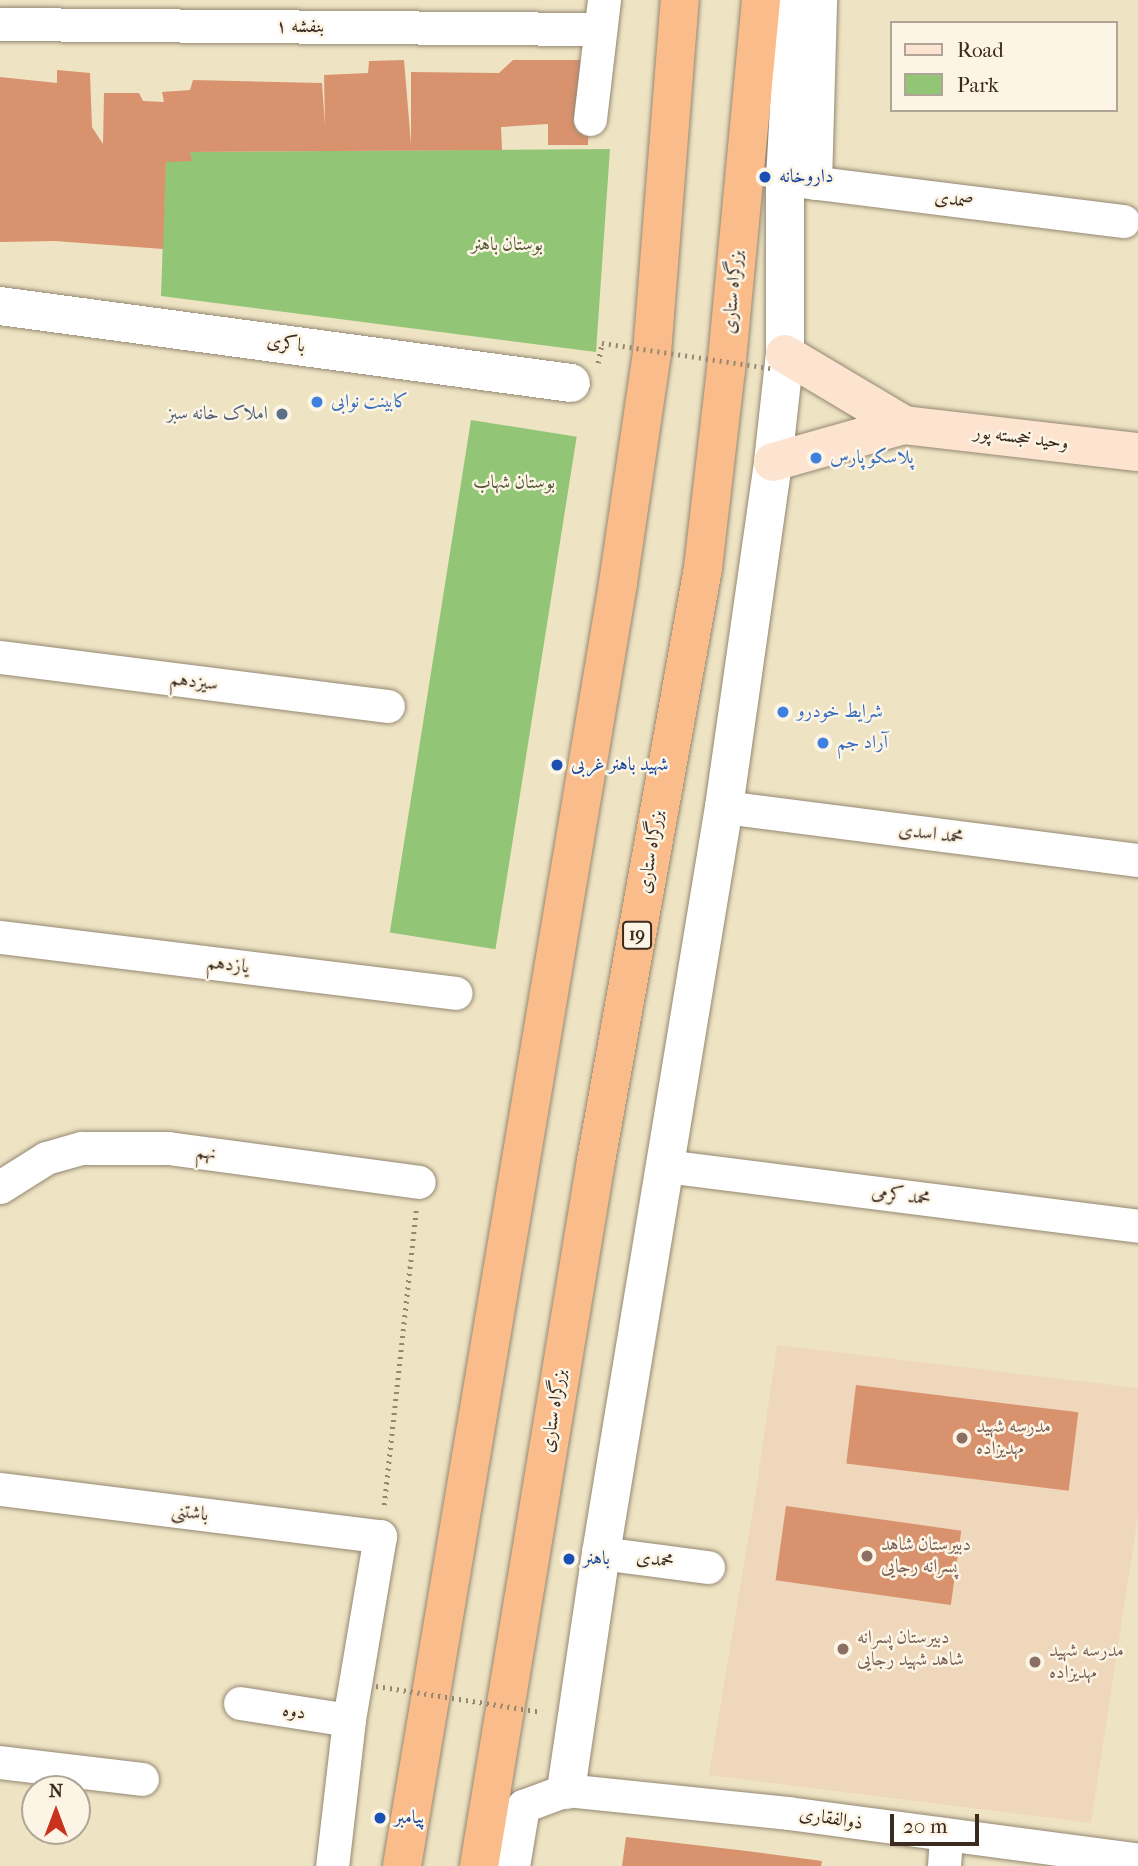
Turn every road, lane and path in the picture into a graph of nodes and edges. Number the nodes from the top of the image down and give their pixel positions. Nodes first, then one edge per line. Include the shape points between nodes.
1 (680, 0) edge
2 (761, 0) edge
3 (790, 0) edge
4 (820, 0) edge
5 (602, 15) edge
6 (0, 24) edge
7 (590, 119) dead end
8 (800, 181) junction
9 (1123, 221) dead end
10 (0, 306) edge
11 (780, 362) junction
12 (585, 372) joint
13 (904, 425) junction
14 (1138, 452) edge
15 (773, 462) junction
16 (0, 657) edge
17 (388, 706) dead end
18 (724, 807) junction
19 (1138, 860) edge
20 (0, 937) edge
21 (456, 993) dead end
22 (665, 1166) junction
23 (419, 1182) joint
24 (0, 1187) edge
25 (1138, 1226) edge
26 (0, 1489) edge
27 (380, 1536) junction
28 (601, 1553) junction
29 (708, 1567) dead end
30 (376, 1686) dead end
31 (240, 1703) dead end
32 (541, 1712) dead end
33 (349, 1720) junction
34 (0, 1762) edge
35 (142, 1779) dead end
36 (566, 1790) junction
37 (945, 1851) edge
38 (1138, 1860) edge
39 (332, 1866) edge
40 (402, 1866) edge
41 (479, 1866) edge
42 (513, 1866) edge

1 - 40 highway via 652,353 618,583
2 - 41 highway, بزرگراه ستاری / 19 via 702,568 596,1161
3 - 8 street
4 - 8 street
5 - 6 street, بنفشه ۱
5 - 7 street
8 - 9 street, صمدی
8 - 11 street
10 - 12 street, باکری
11 - 12 path, bridge via 602,343
11 - 13 main road, وحید خجسته پور
11 - 15 street
13 - 14 main road, وحید خجسته پور
13 - 15 main road, وحید خجسته پور
15 - 18 street
16 - 17 street, سیزدهم
18 - 19 street, محمد اسدی
18 - 22 street
20 - 21 street, یازدهم
22 - 25 street, محمد کرمی
22 - 28 street
23 - 24 street, نهم via 168,1148 82,1148 46,1158
23 - 27 path
26 - 27 street, باشتنی
27 - 33 street
28 - 29 street, محمدی
28 - 36 street
30 - 32 path, bridge
31 - 33 street, دوه
33 - 39 street
34 - 35 street
36 - 37 street, ذوالفقاری via 788,1813
36 - 42 street via 523,1806
37 - 38 street, ذوالفقاری

